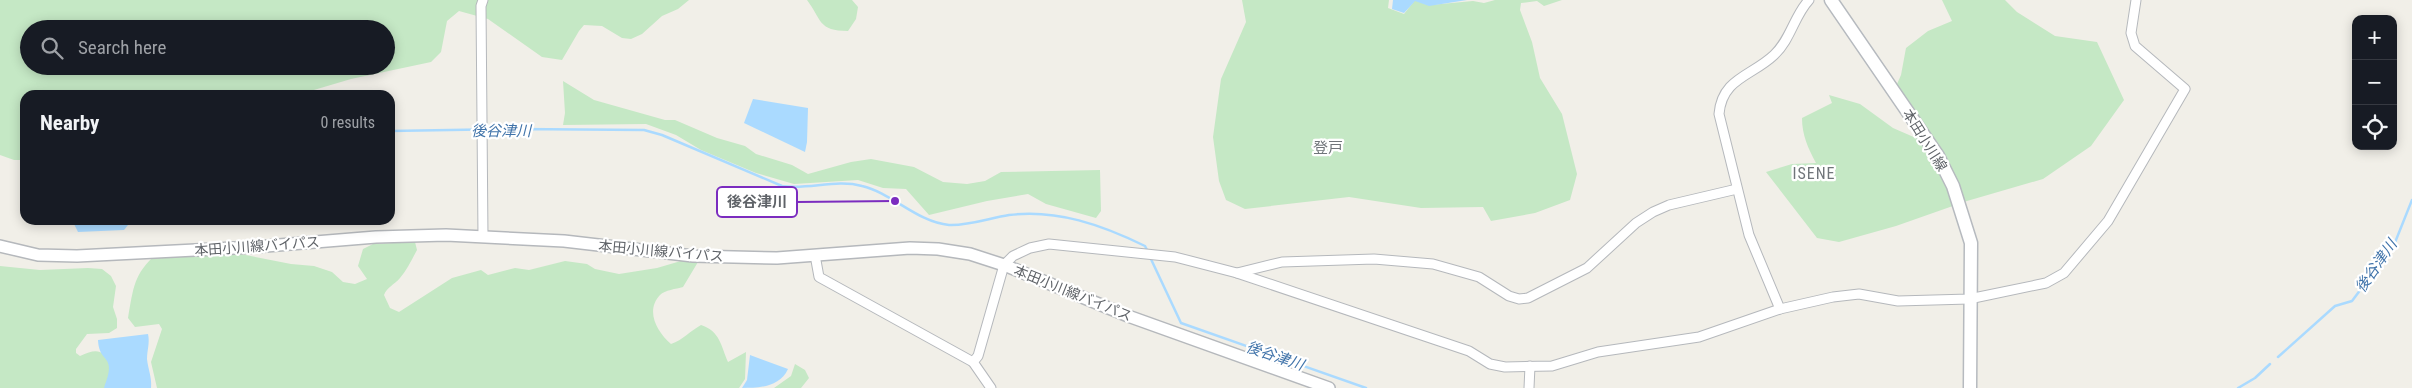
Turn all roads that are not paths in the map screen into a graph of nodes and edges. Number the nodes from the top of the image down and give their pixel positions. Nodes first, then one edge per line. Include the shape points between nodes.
1 (483, 0) edge
2 (1809, 0) edge
3 (1831, 0) edge
4 (2136, 0) edge
5 (1737, 189) junction
6 (483, 237) junction
7 (0, 246) edge
8 (815, 255) junction
9 (1004, 265) junction
10 (1237, 273) junction
11 (1969, 299) junction
12 (1780, 309) junction
13 (973, 362) junction
14 (1530, 366) junction
15 (991, 388) edge
16 (1329, 388) edge
17 (1529, 388) edge
18 (1970, 388) edge

1 - 6 street
2 - 5 street via 1787,40 1774,56 1732,84 1720,102 1721,128
3 - 11 main road, 本田小川線 via 1938,156 1953,186 1971,243
4 - 11 street via 2131,33 2135,46 2186,89 2108,221 2064,273 2036,286
5 - 10 street via 1654,212 1636,223 1587,268 1528,298 1509,296 1479,277 1433,264 1342,259 1282,262
5 - 12 street via 1749,235
6 - 7 street, 本田小川線バイパス via 405,236 77,256 38,255
6 - 8 street, 本田小川線バイパス via 564,241 693,256 777,258
8 - 9 street, 本田小川線バイパス via 910,248 970,254
8 - 13 street via 819,277
9 - 10 street via 1013,256 1048,244 1175,257
9 - 13 street via 978,356
9 - 16 street, 本田小川線バイパス via 1128,316
10 - 14 street via 1469,352 1490,364
11 - 12 street via 1898,301 1859,294
11 - 18 main road, 本田小川線
12 - 14 street via 1699,337 1598,352 1552,366
13 - 15 street
14 - 17 street

